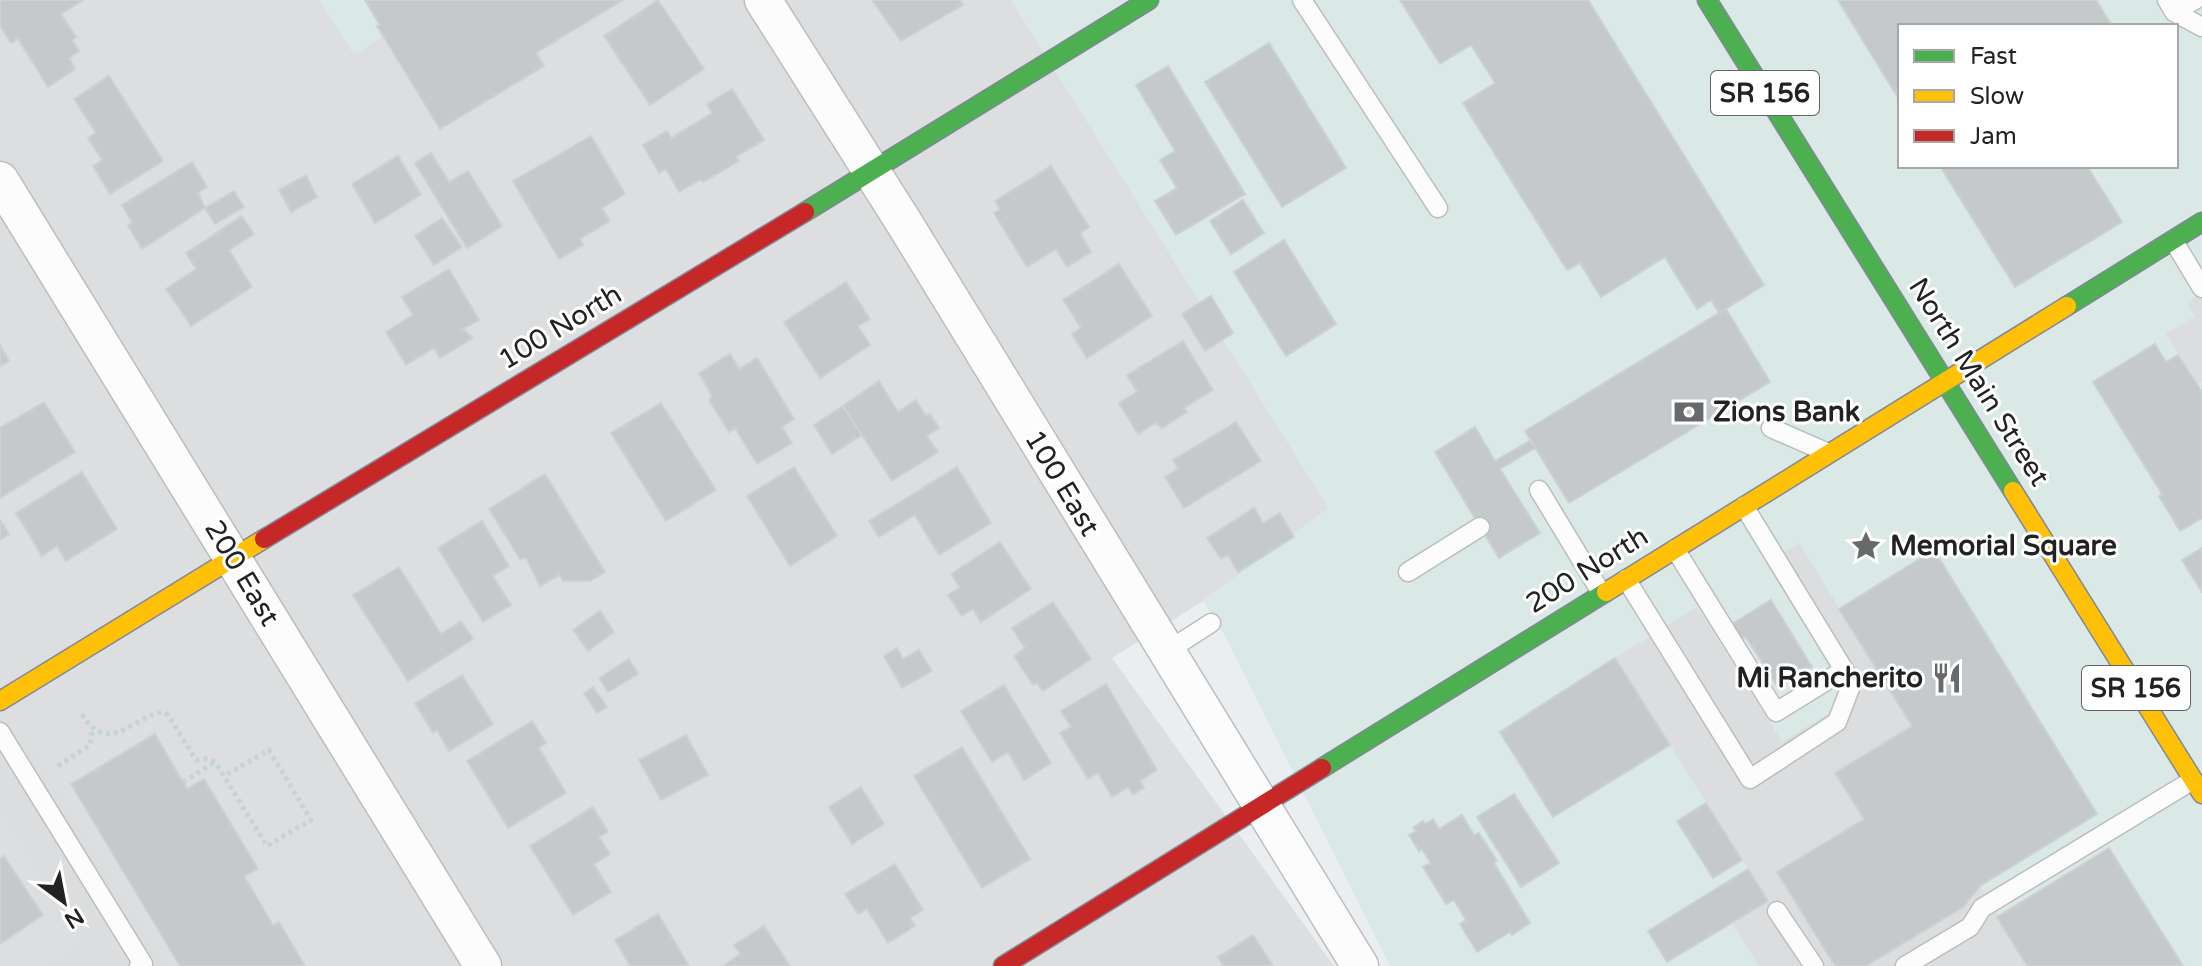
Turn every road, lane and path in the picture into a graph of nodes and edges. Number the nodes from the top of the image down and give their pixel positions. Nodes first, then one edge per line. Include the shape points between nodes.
1 (763, 0) edge
2 (1302, 0) edge
3 (1707, 0) edge
4 (2195, 0) edge
5 (1137, 3) edge
6 (2170, 6) edge
7 (2202, 27) edge
8 (871, 172) junction
9 (0, 180) edge
10 (1438, 208) dead end
11 (2202, 222) edge
12 (2173, 240) junction
13 (2202, 288) edge
14 (1946, 381) junction
15 (1771, 428) dead end
16 (1829, 453) junction
17 (1539, 490) dead end
18 (1744, 506) junction
19 (1480, 527) dead end
20 (1675, 549) junction
21 (233, 558) junction
22 (1408, 572) dead end
23 (1626, 579) junction
24 (1602, 594) junction
25 (1211, 623) dead end
26 (1166, 652) junction
27 (1844, 670) junction
28 (0, 701) edge
29 (82, 714) dead end
30 (90, 727) junction
31 (0, 732) edge
32 (215, 762) junction
33 (58, 766) dead end
34 (224, 776) junction
35 (183, 782) dead end
36 (2198, 787) edge
37 (1261, 806) junction
38 (1777, 911) dead end
39 (139, 966) edge
40 (483, 966) edge
41 (1003, 966) edge
42 (1360, 966) edge
43 (1814, 966) edge
44 (1905, 966) edge

1 - 8 street, 100 East
2 - 10 lane
3 - 14 street, North Main Street / SR 156
4 - 6 lane
5 - 8 street, 100 North
6 - 7 lane
8 - 21 street, 100 North
8 - 26 street, 100 East
9 - 21 street, 200 East
11 - 12 street, 200 North
12 - 13 lane
12 - 14 street, 200 North
14 - 16 street, 200 North
14 - 36 street, North Main Street / SR 156
15 - 16 lane
16 - 18 street, 200 North
17 - 24 lane
18 - 20 street, 200 North
18 - 27 lane
19 - 22 lane
20 - 23 street, 200 North
20 - 27 lane via 1776,712
21 - 28 street, 100 North
21 - 40 street, 200 East
23 - 24 street, 200 North
23 - 27 lane via 1750,779 1837,722 1852,683
24 - 37 street, 200 North
25 - 26 lane
26 - 37 street, 100 East
29 - 30 path
30 - 32 path via 118,734 162,712 196,760
30 - 33 path via 90,745
31 - 39 lane via 143,964
32 - 34 path
32 - 35 path
34 - 34 path via 267,846 311,820 269,750
36 - 44 lane via 1982,908 1970,927
37 - 41 street, 200 North
37 - 42 street, 100 East
38 - 43 lane

